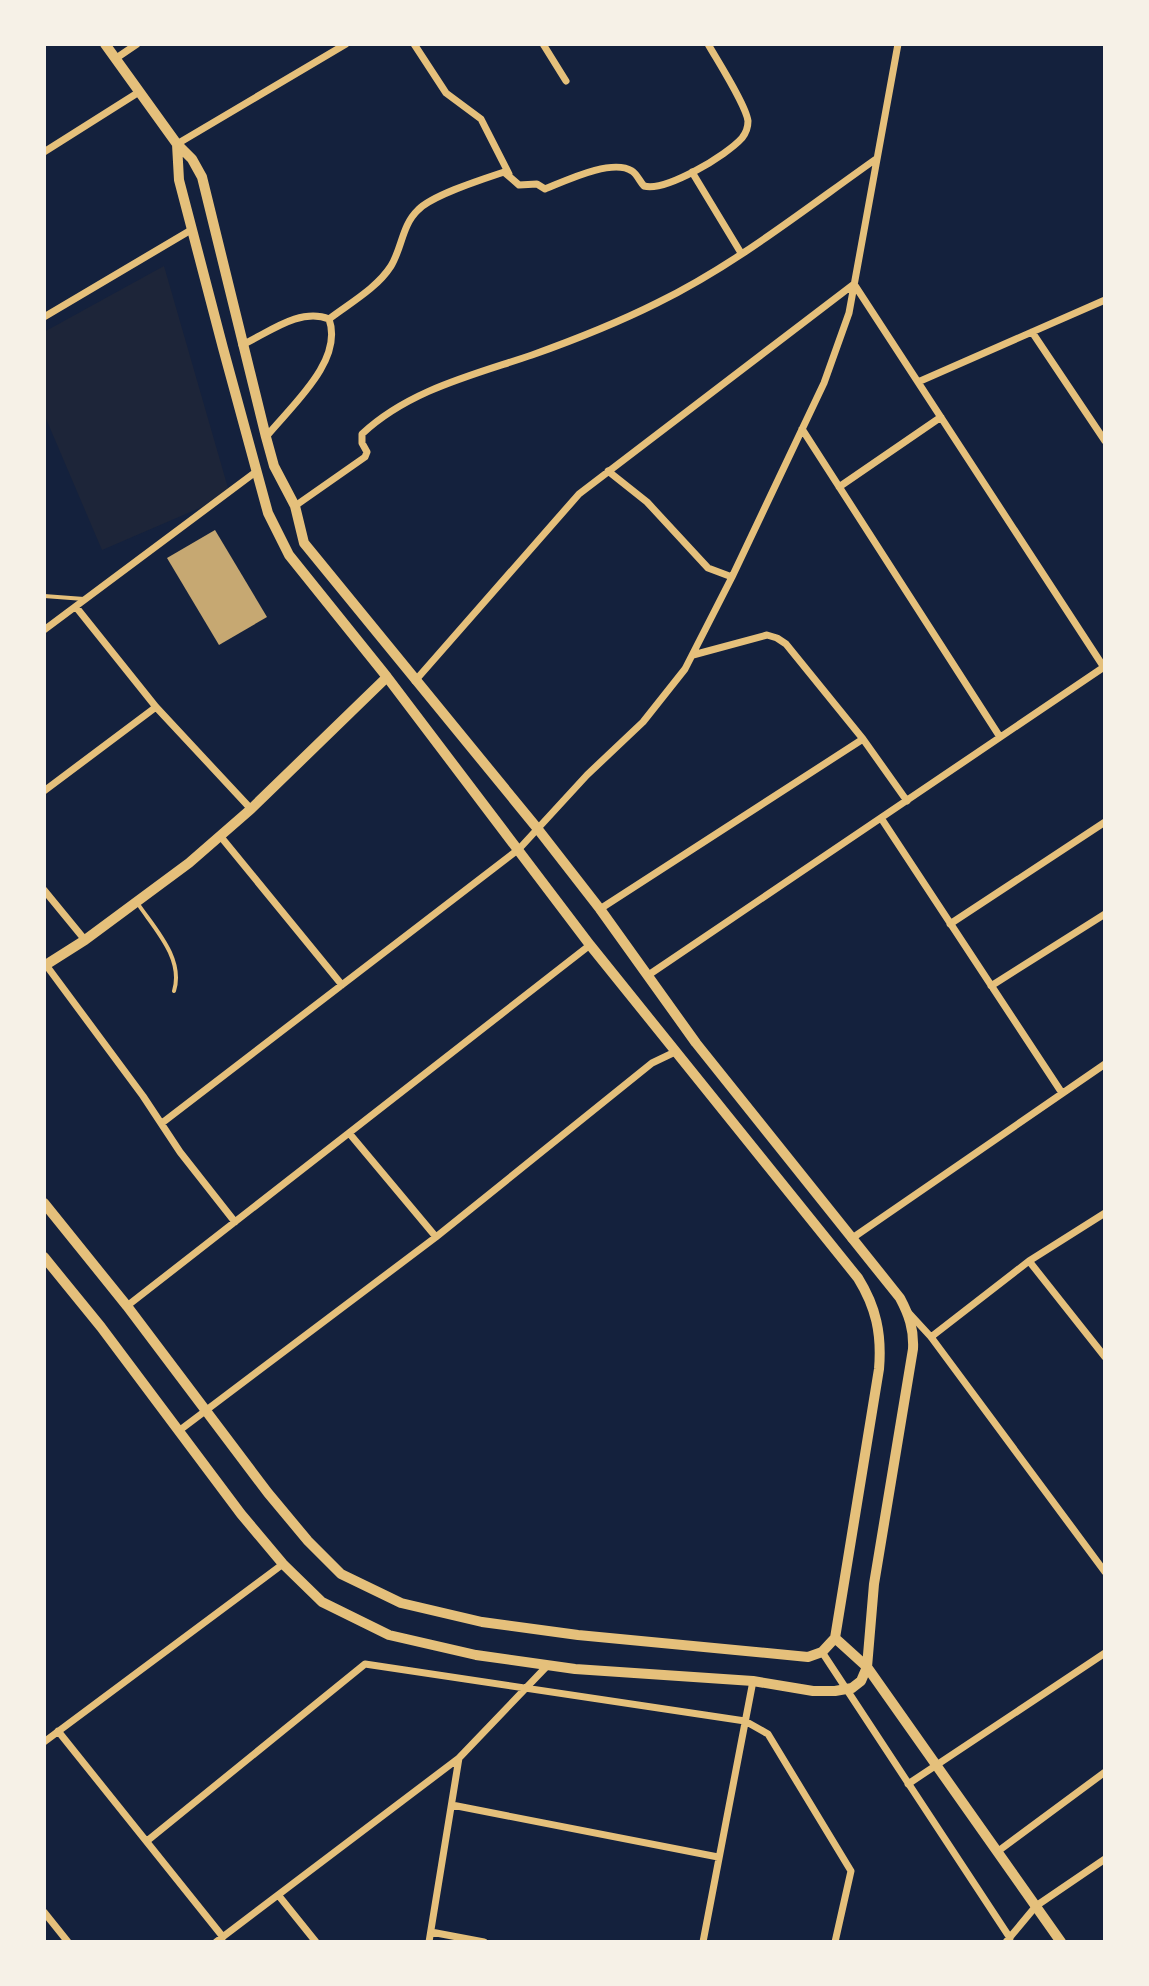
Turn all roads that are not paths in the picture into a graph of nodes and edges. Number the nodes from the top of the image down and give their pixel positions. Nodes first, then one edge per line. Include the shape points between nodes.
1 (105, 44) edge
2 (137, 44) edge
3 (346, 44) edge
4 (414, 44) edge
5 (543, 44) edge
6 (708, 44) edge
7 (898, 44) edge
8 (115, 59) junction
9 (566, 81) dead end
10 (139, 92) junction
11 (177, 144) junction
12 (44, 152) edge
13 (877, 158) junction
14 (692, 172) junction
15 (509, 174) junction
16 (191, 230) junction
17 (741, 253) junction
18 (854, 284) junction
19 (1105, 300) edge
20 (44, 317) edge
21 (329, 319) junction
22 (1032, 332) junction
23 (242, 345) junction
24 (918, 382) junction
25 (941, 417) junction
26 (802, 429) junction
27 (266, 437) junction
28 (1105, 441) edge
29 (258, 471) junction
30 (608, 471) junction
31 (839, 487) junction
32 (295, 506) junction
33 (732, 577) junction
34 (44, 596) edge
35 (87, 599) junction
36 (76, 607) junction
37 (44, 630) edge
38 (693, 655) junction
39 (1104, 668) edge
40 (387, 677) junction
41 (415, 681) junction
42 (156, 707) junction
43 (1000, 737) junction
44 (863, 739) junction
45 (44, 791) edge
46 (907, 801) junction
47 (251, 809) junction
48 (881, 818) junction
49 (1105, 822) edge
50 (537, 828) junction
51 (221, 837) junction
52 (519, 849) junction
53 (44, 890) edge
54 (137, 902) junction
55 (600, 909) junction
56 (1105, 914) edge
57 (950, 924) junction
58 (85, 940) junction
59 (590, 945) junction
60 (45, 966) edge
61 (647, 976) junction
62 (342, 985) junction
63 (991, 986) junction
64 (174, 991) dead end
65 (675, 1052) junction
66 (1105, 1064) edge
67 (1062, 1093) junction
68 (162, 1123) junction
69 (349, 1133) junction
70 (44, 1203) edge
71 (1105, 1213) edge
72 (235, 1222) junction
73 (436, 1237) junction
74 (851, 1239) junction
75 (44, 1257) edge
76 (1029, 1261) junction
77 (127, 1306) junction
78 (908, 1312) junction
79 (931, 1337) junction
80 (1105, 1357) edge
81 (206, 1410) junction
82 (180, 1430) junction
83 (283, 1564) junction
84 (1105, 1572) edge
85 (835, 1638) junction
86 (822, 1652) junction
87 (1105, 1653) edge
88 (548, 1665) junction
89 (867, 1667) junction
90 (753, 1681) junction
91 (529, 1687) junction
92 (846, 1690) junction
93 (745, 1721) junction
94 (58, 1731) junction
95 (44, 1742) edge
96 (459, 1758) junction
97 (936, 1765) junction
98 (1105, 1772) edge
99 (908, 1784) junction
100 (452, 1805) junction
101 (147, 1841) junction
102 (997, 1852) junction
103 (718, 1857) junction
104 (1105, 1859) edge
105 (279, 1896) junction
106 (1036, 1906) junction
107 (46, 1917) edge
108 (431, 1932) junction
109 (219, 1939) edge
110 (1008, 1940) edge
111 (68, 1942) edge
112 (316, 1942) edge
113 (429, 1942) edge
114 (484, 1942) edge
115 (703, 1942) edge
116 (835, 1942) edge
117 (1061, 1942) edge

1 - 8 main road
2 - 8 street
3 - 11 street
4 - 15 street via 441,88 479,115
5 - 9 street
6 - 14 street via 747,116 747,128 737,142
7 - 13 street
8 - 10 main road
10 - 11 main road
10 - 12 street
11 - 16 main road
11 - 23 main road via 202,177
13 - 17 street
13 - 18 street
14 - 15 street via 654,187 644,186 631,170 596,169 545,189 519,185
14 - 17 street
15 - 21 street via 424,204 409,222 384,275
16 - 20 street
16 - 29 main road
17 - 32 street via 627,317 417,397 362,434 365,457
18 - 24 street
18 - 26 street via 824,383
18 - 30 street
19 - 22 street
21 - 23 street via 300,317
21 - 27 street via 333,341 327,360
22 - 24 street
22 - 28 street
23 - 27 main road
24 - 25 street
25 - 31 street
25 - 39 street
26 - 31 street
26 - 33 street
27 - 32 main road
29 - 35 street
29 - 40 main road via 268,513 289,555
30 - 33 street via 647,502 708,568
30 - 41 street via 579,494
31 - 43 street
32 - 41 main road via 304,543
33 - 38 street
34 - 35 lane
35 - 36 street
36 - 37 street
36 - 42 street
38 - 44 street via 767,635 777,638
38 - 50 street via 643,722
39 - 43 street
40 - 47 main road
40 - 52 main road
41 - 50 main road
42 - 45 street
42 - 47 street
43 - 46 street
44 - 46 street
44 - 55 street
46 - 48 street
47 - 51 main road
48 - 57 street
48 - 61 street
49 - 57 street
50 - 52 street
50 - 55 main road
51 - 54 main road
51 - 62 street
52 - 59 main road
52 - 62 street
53 - 58 street
54 - 58 main road
54 - 64 lane via 172,955 178,979
55 - 61 main road
56 - 63 street
57 - 63 street
58 - 60 main road
59 - 65 main road
59 - 69 street
60 - 68 street
61 - 74 main road
62 - 68 street
63 - 67 street
65 - 73 street via 652,1063
65 - 85 main road via 858,1278 875,1312 879,1369
66 - 67 street
67 - 74 street
68 - 72 street
69 - 72 street
69 - 73 street
70 - 77 main road
71 - 76 street
72 - 77 street
73 - 81 street
74 - 78 main road
75 - 82 main road
76 - 79 street
76 - 80 street
77 - 81 main road
78 - 79 street
78 - 89 main road via 913,1349 874,1584
79 - 84 street
81 - 82 street
81 - 86 main road via 268,1493 341,1574 401,1603 482,1622 578,1635 808,1657
82 - 83 main road
83 - 88 main road via 322,1602 389,1635
83 - 94 street
85 - 86 main road
85 - 89 main road
86 - 92 street
87 - 97 street
88 - 90 main road
88 - 91 street
89 - 92 main road via 861,1681
89 - 97 main road
90 - 92 main road via 813,1691
90 - 93 street
91 - 93 street
91 - 96 street
91 - 101 street via 365,1664
92 - 99 street
93 - 103 street
93 - 116 street via 768,1734 851,1871
94 - 95 street
94 - 101 street
96 - 100 street
96 - 105 street
97 - 99 street
97 - 102 main road
98 - 102 street
99 - 110 street
100 - 103 street
100 - 108 street
101 - 109 street
102 - 106 main road
103 - 115 street
104 - 106 street
105 - 109 street
105 - 112 street
106 - 110 street
106 - 117 main road
107 - 111 street
108 - 113 street
108 - 114 street

